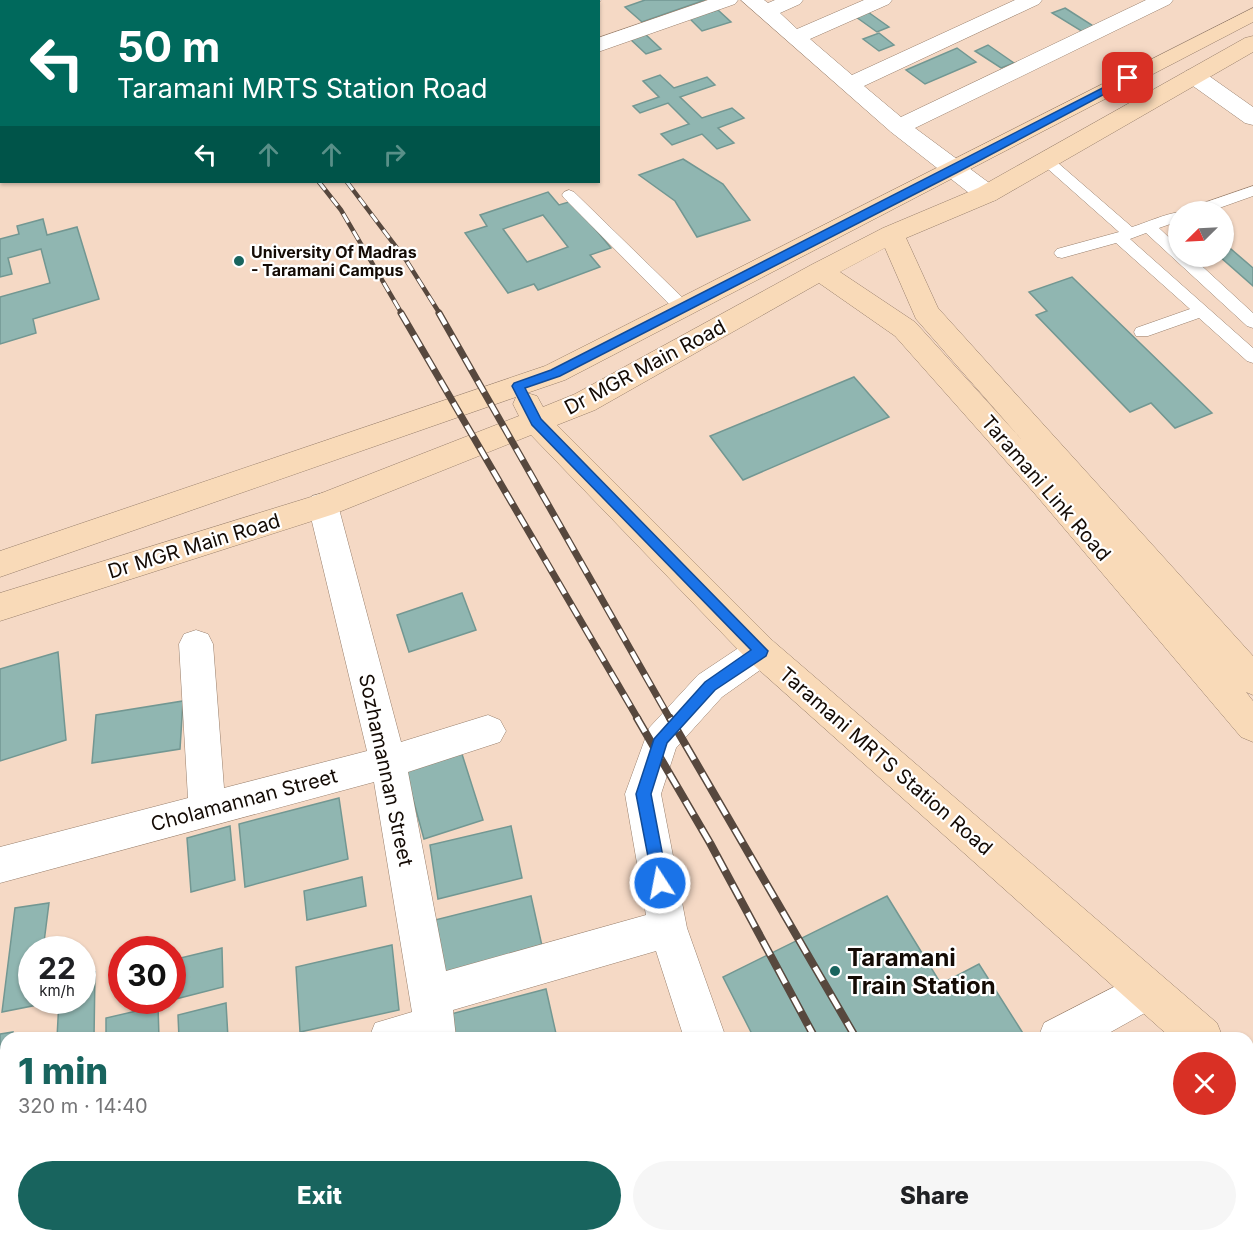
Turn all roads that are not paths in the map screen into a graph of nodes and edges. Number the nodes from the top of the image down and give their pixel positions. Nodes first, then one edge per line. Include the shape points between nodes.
1 (728, 0) edge
2 (793, 0) edge
3 (882, 0) edge
4 (1032, 0) edge
5 (1163, 0) edge
6 (758, 6) edge
7 (1253, 14) edge
8 (796, 37) junction
9 (1253, 43) edge
10 (600, 45) edge
11 (1194, 76) junction
12 (850, 84) junction
13 (1253, 118) edge
14 (899, 127) junction
15 (1045, 159) junction
16 (953, 170) junction
17 (1253, 191) edge
18 (987, 194) junction
19 (569, 195) dead end
20 (1223, 201) edge
21 (1168, 219) edge
22 (1147, 226) junction
23 (892, 234) junction
24 (1124, 235) junction
25 (1168, 245) edge
26 (1062, 252) dead end
27 (1192, 267) edge
28 (819, 271) junction
29 (683, 308) junction
30 (1201, 311) junction
31 (1253, 322) edge
32 (1142, 332) dead end
33 (1253, 357) edge
34 (518, 386) junction
35 (536, 422) junction
36 (323, 505) junction
37 (0, 564) edge
38 (0, 607) edge
39 (196, 644) dead end
40 (761, 651) junction
41 (1253, 681) edge
42 (1253, 726) edge
43 (488, 731) dead end
44 (388, 762) junction
45 (207, 811) junction
46 (0, 866) edge
47 (668, 928) junction
48 (1147, 990) junction
49 (433, 1021) edge
50 (405, 1032) edge
51 (703, 1032) edge
52 (1070, 1032) edge
53 (1195, 1032) edge

1 - 10 street
2 - 6 street
3 - 8 street
4 - 12 street
5 - 14 street
6 - 8 street
7 - 16 main road, Dr MGR Main Road
8 - 12 street
9 - 11 main road, Dr MGR Main Road
11 - 13 street
11 - 15 main road, Dr MGR Main Road
12 - 14 street
14 - 16 street
15 - 18 main road, Dr MGR Main Road
15 - 24 lane
16 - 18 street
16 - 29 main road, Dr MGR Main Road
17 - 20 lane
18 - 23 main road, Dr MGR Main Road
19 - 29 lane
21 - 22 lane
22 - 24 lane
22 - 25 lane
23 - 28 main road, Dr MGR Main Road
23 - 41 main road, Taramani Link Road via 926,312
24 - 26 lane
24 - 30 lane
27 - 31 lane
28 - 35 main road, Dr MGR Main Road via 585,402
28 - 42 main road, Taramani Link Road via 905,329
29 - 34 main road, Dr MGR Main Road via 555,373
30 - 32 lane
30 - 33 lane
34 - 35 main road, Taramani MRTS Station Road
34 - 37 main road, Dr MGR Main Road
35 - 36 main road, Dr MGR Main Road
35 - 40 main road, Taramani MRTS Station Road
36 - 38 main road, Dr MGR Main Road
36 - 44 street, Sozhamannan Street
39 - 45 street
40 - 47 street via 710,686 661,739 643,794
40 - 48 main road, Taramani MRTS Station Road
43 - 44 street, Cholamannan Street
44 - 45 street, Cholamannan Street
44 - 49 street, Sozhamannan Street
45 - 46 street, Cholamannan Street
47 - 49 street
47 - 51 street
48 - 52 street
48 - 53 main road, Taramani MRTS Station Road
49 - 50 street

